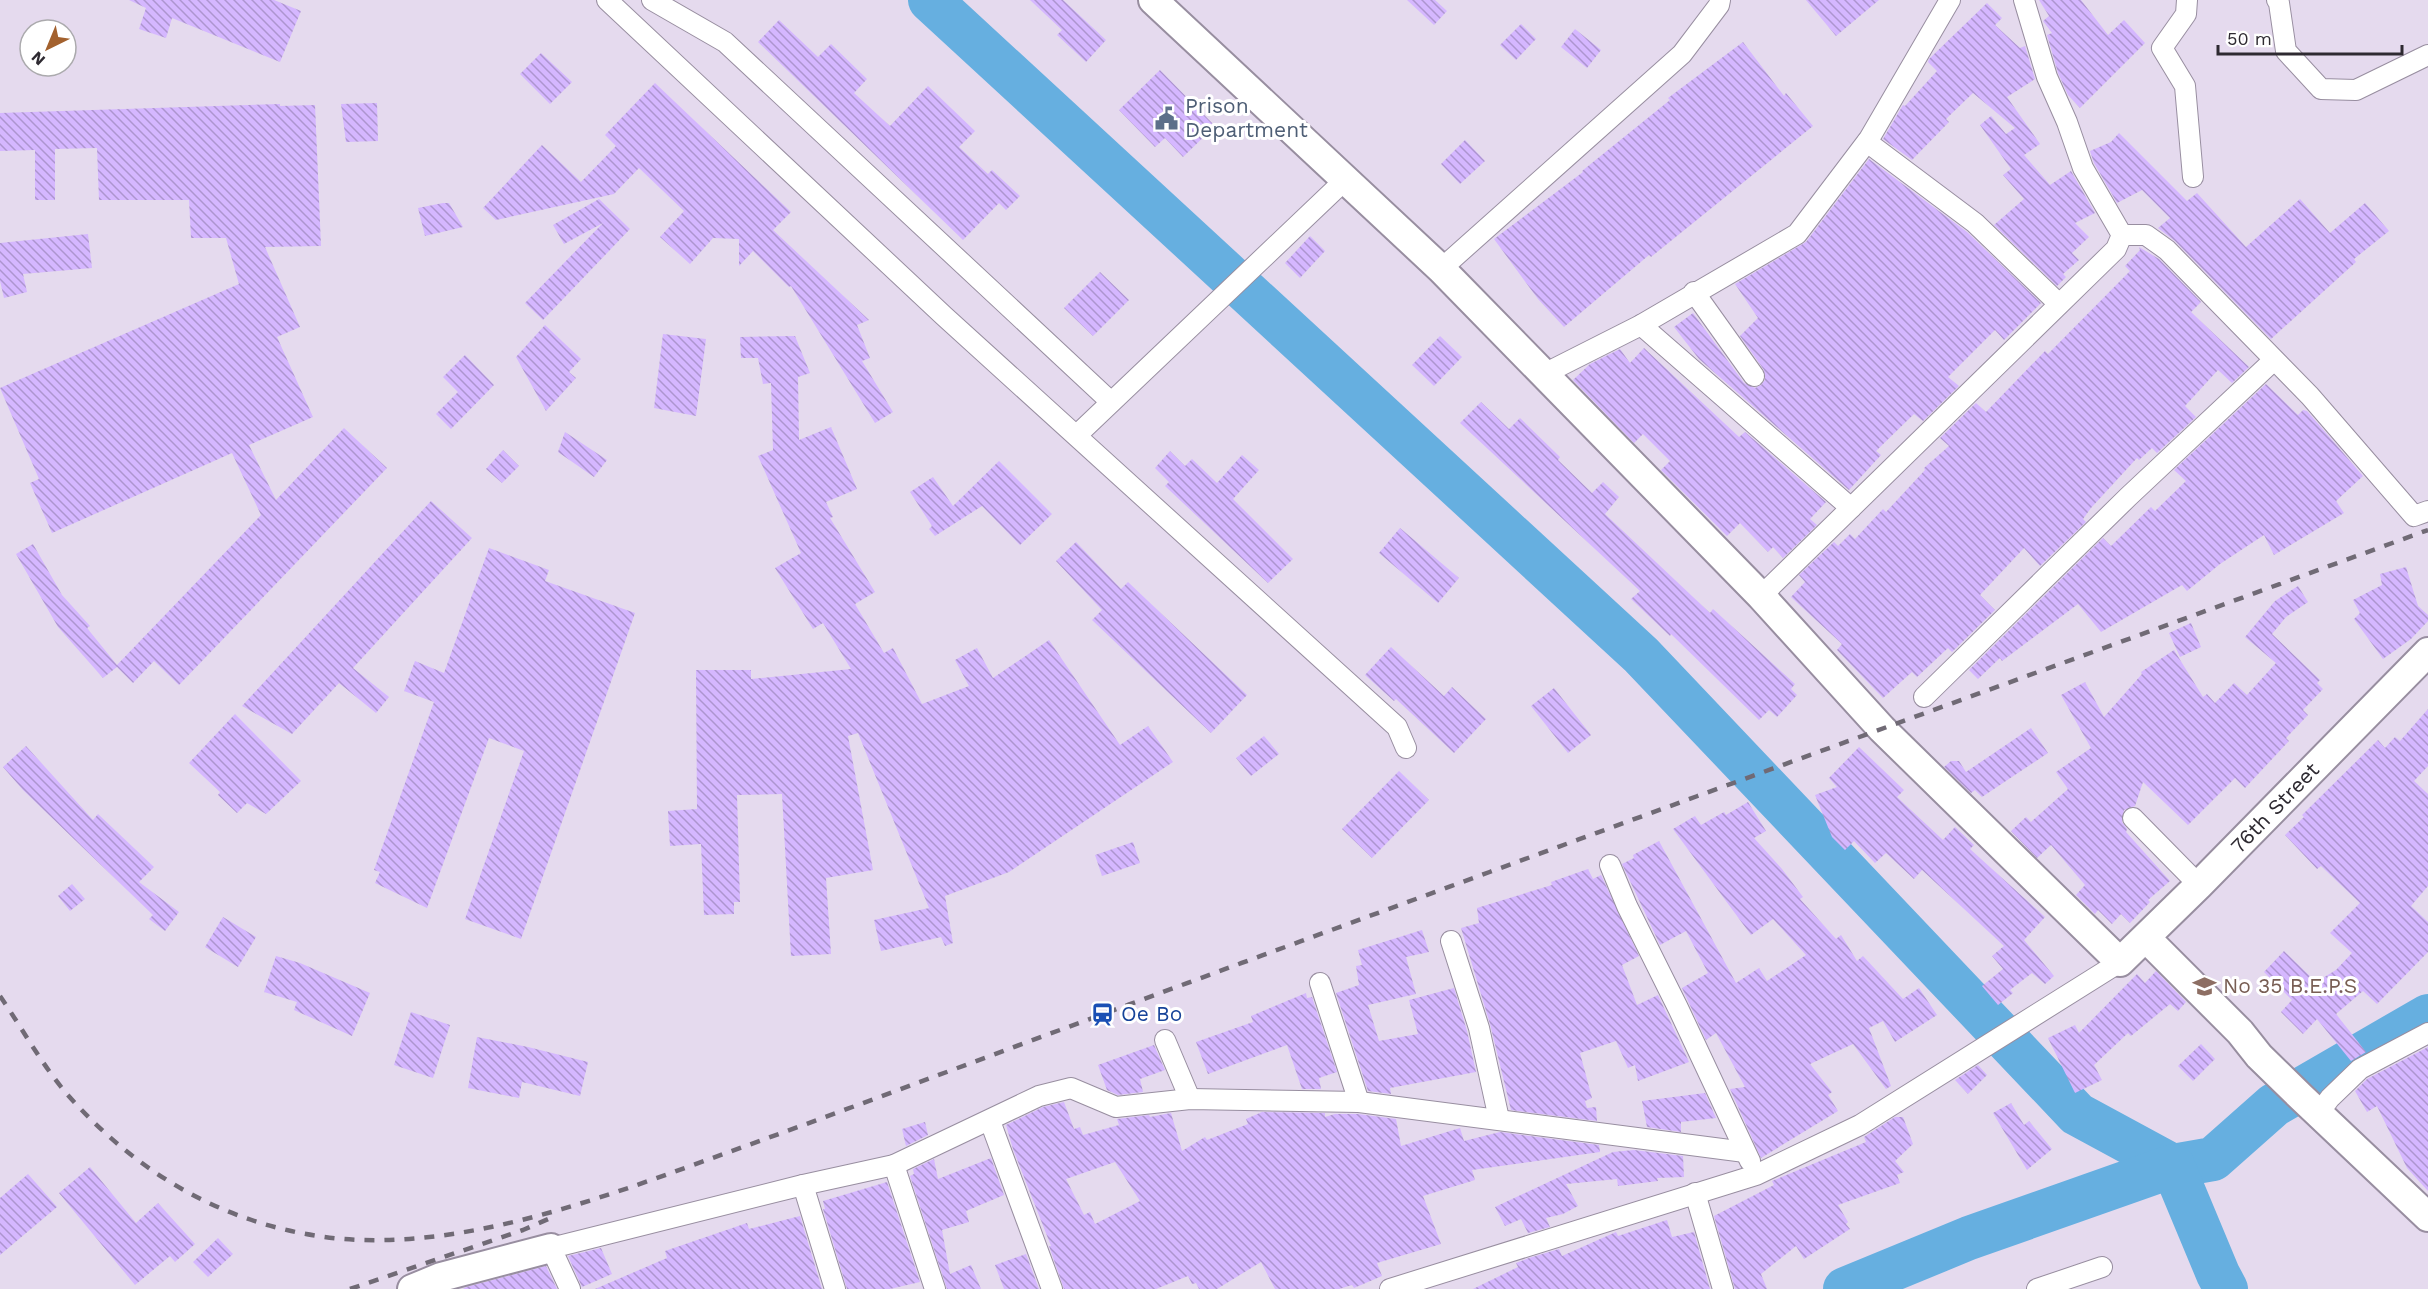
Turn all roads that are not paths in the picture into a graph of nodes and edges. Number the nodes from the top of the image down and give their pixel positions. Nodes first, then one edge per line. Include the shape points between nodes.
1 (607, 0) edge
2 (652, 0) edge
3 (1153, 0) edge
4 (1719, 0) edge
5 (1950, 0) edge
6 (2024, 0) edge
7 (2187, 0) edge
8 (2277, 0) edge
9 (2428, 56) edge
10 (1867, 142) junction
11 (2193, 177) dead end
12 (1346, 179) junction
13 (2122, 235) junction
14 (1441, 269) junction
15 (1694, 292) junction
16 (2059, 304) junction
17 (1641, 325) junction
18 (2274, 360) junction
19 (1544, 374) junction
20 (1754, 376) dead end
21 (1111, 402) junction
22 (1077, 435) junction
23 (1851, 508) junction
24 (2428, 511) edge
25 (1761, 596) junction
26 (2428, 652) edge
27 (1924, 698) dead end
28 (1406, 748) dead end
29 (2133, 818) dead end
30 (1610, 865) dead end
31 (2199, 885) junction
32 (2146, 938) junction
33 (1451, 940) dead end
34 (2120, 962) junction
35 (1320, 983) dead end
36 (2428, 1033) edge
37 (1165, 1040) dead end
38 (1190, 1099) junction
39 (1359, 1102) junction
40 (2309, 1105) junction
41 (1499, 1119) junction
42 (990, 1121) junction
43 (1745, 1152) junction
44 (894, 1165) junction
45 (1756, 1175) junction
46 (803, 1185) junction
47 (1695, 1193) junction
48 (2428, 1217) edge
49 (551, 1248) junction
50 (2102, 1267) dead end
51 (443, 1283) edge
52 (412, 1289) edge
53 (570, 1289) edge
54 (835, 1289) edge
55 (935, 1289) edge
56 (1052, 1289) edge
57 (1390, 1289) edge
58 (1723, 1289) edge
59 (2037, 1289) edge

1 - 22 street via 944,316
2 - 21 street via 725,42
3 - 12 street
4 - 14 street via 1682,54
5 - 10 street
6 - 13 street via 2047,77 2083,168
7 - 11 street via 2186,14 2162,48 2185,86
8 - 9 street via 2286,51 2321,90 2356,90
10 - 15 street via 1797,234
10 - 16 street via 1975,223
12 - 14 street
12 - 21 street
13 - 16 street via 2116,249
13 - 18 street via 2152,238
14 - 19 street
15 - 17 street
15 - 20 street
16 - 23 street
17 - 19 street
17 - 23 street
18 - 24 street via 2414,516
18 - 27 street
19 - 25 street
21 - 22 street
22 - 28 street via 1397,727
23 - 25 street
25 - 34 street via 1882,729
26 - 31 street, 76th Street
29 - 31 street
30 - 43 street
31 - 32 street, 76th Street
32 - 34 street, 76th Street
32 - 40 street
33 - 41 street via 1479,1028
34 - 45 street via 1860,1125
35 - 39 street
36 - 40 street via 2360,1069 2330,1098
37 - 38 street
38 - 39 street
38 - 42 street via 1116,1107 1071,1088 1039,1096
39 - 41 street
40 - 48 street
41 - 43 street
42 - 44 street
42 - 56 street
43 - 45 street
44 - 46 street
44 - 55 street
45 - 47 street
46 - 49 street
46 - 54 street
47 - 57 street
47 - 58 street
49 - 51 street
49 - 53 street
50 - 59 street
51 - 52 street

